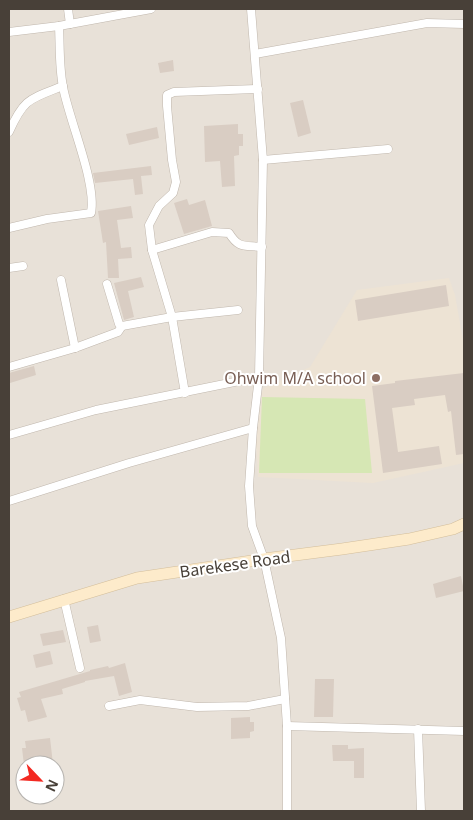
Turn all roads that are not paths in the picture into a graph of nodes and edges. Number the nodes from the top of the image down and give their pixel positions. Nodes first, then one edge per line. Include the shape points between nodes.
1 (68, 9) edge
2 (151, 9) edge
3 (251, 9) edge
4 (70, 24) junction
5 (464, 24) edge
6 (59, 26) junction
7 (9, 32) edge
8 (255, 54) junction
9 (63, 86) junction
10 (258, 89) junction
11 (9, 132) edge
12 (388, 149) dead end
13 (263, 160) junction
14 (9, 228) edge
15 (262, 247) junction
16 (152, 250) junction
17 (23, 266) dead end
18 (9, 268) edge
19 (61, 280) dead end
20 (107, 284) dead end
21 (238, 310) dead end
22 (172, 317) junction
23 (122, 326) junction
24 (75, 348) junction
25 (9, 367) edge
26 (259, 377) junction
27 (185, 393) junction
28 (253, 428) junction
29 (9, 435) edge
30 (9, 501) edge
31 (464, 524) edge
32 (264, 558) junction
33 (64, 599) junction
34 (9, 617) edge
35 (80, 668) dead end
36 (285, 699) junction
37 (109, 706) dead end
38 (287, 726) junction
39 (418, 729) junction
40 (464, 731) edge
41 (287, 811) edge
42 (421, 811) edge

1 - 4 street
2 - 4 street
3 - 8 street
4 - 6 street
5 - 8 street via 427,23
6 - 7 street
6 - 9 street
8 - 10 street
9 - 11 street via 32,98 19,110
9 - 14 street via 89,182 91,213
10 - 13 street
10 - 16 street via 174,92 167,96 176,182 173,193 159,206 149,225
12 - 13 street
13 - 15 street
15 - 16 street via 239,245 229,233 212,232
15 - 26 street
16 - 22 street
17 - 18 street
19 - 24 street
20 - 23 street
21 - 22 street
22 - 23 street
22 - 27 street
23 - 24 street via 118,332
24 - 25 street
26 - 27 street
26 - 28 street
27 - 29 street via 96,410
28 - 30 street
28 - 32 street via 249,486 252,526
31 - 32 main road, Barekese Road via 409,539
32 - 33 main road, Barekese Road via 136,578
32 - 36 street via 281,638
33 - 34 main road, Barekese Road
33 - 35 street
36 - 37 street via 248,706 197,707 140,700
36 - 38 street
38 - 39 street
38 - 41 street
39 - 40 street
39 - 42 street

